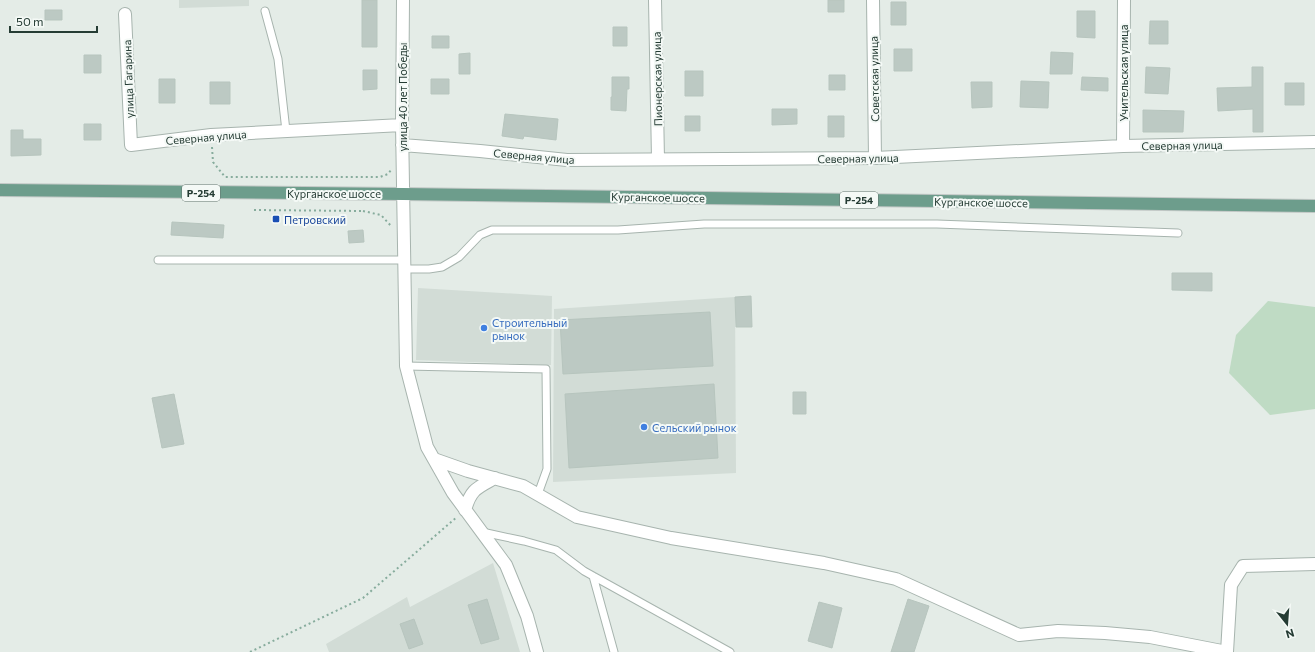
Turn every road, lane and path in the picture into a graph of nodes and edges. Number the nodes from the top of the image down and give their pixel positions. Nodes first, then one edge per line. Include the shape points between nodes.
1 (402, 0) edge
2 (656, 0) edge
3 (873, 0) edge
4 (1124, 0) edge
5 (265, 11) dead end
6 (125, 14) dead end
7 (402, 125) junction
8 (286, 131) junction
9 (211, 135) junction
10 (1315, 142) edge
11 (131, 144) joint
12 (402, 145) junction
13 (1123, 146) junction
14 (875, 158) junction
15 (658, 159) junction
16 (394, 166) dead end
17 (0, 190) edge
18 (403, 194) junction
19 (1315, 206) edge
20 (254, 210) dead end
21 (1178, 233) dead end
22 (404, 240) junction
23 (158, 260) dead end
24 (404, 265) junction
25 (406, 366) junction
26 (434, 459) junction
27 (495, 478) junction
28 (538, 494) junction
29 (465, 510) junction
30 (482, 532) junction
31 (1315, 564) edge
32 (593, 576) junction
33 (250, 652) edge
34 (537, 652) edge
35 (614, 652) edge
36 (730, 652) edge
37 (1227, 652) edge

1 - 7 street, улица 40 лет Победы
2 - 15 street, Пионерская улица
3 - 14 street, Советская улица
4 - 13 street, Учительская улица
5 - 8 lane via 278,59
6 - 11 street, улица Гагарина
7 - 8 street, Северная улица
7 - 12 street, улица 40 лет Победы
8 - 9 street, Северная улица
9 - 11 street, Северная улица
9 - 16 path via 213,162 225,177 380,177 388,174
10 - 13 street, Северная улица
12 - 15 street, Северная улица via 567,160
12 - 18 street, улица 40 лет Победы
13 - 14 street, Северная улица
14 - 15 street, Северная улица
17 - 18 main road, Курганское шоссе / Р-254
18 - 19 main road, Курганское шоссе / Р-254
18 - 22 street, улица 40 лет Победы
20 - 22 path via 363,211 381,215
21 - 24 lane via 937,224 704,224 618,230 492,230 480,235 459,257 442,267 429,269
22 - 24 street, улица 40 лет Победы
23 - 24 lane
24 - 25 street, улица 40 лет Победы
25 - 26 street, улица 40 лет Победы via 427,447
25 - 28 lane via 546,369 547,470
26 - 27 street
26 - 29 street, улица 40 лет Победы
27 - 28 street via 524,486
27 - 29 street via 478,487 469,498
28 - 37 street via 577,517 671,538 824,563 896,579 1019,635 1058,631 1120,634 1150,637
29 - 30 street, улица 40 лет Победы
29 - 33 path via 363,598
30 - 32 lane via 524,540 556,550
30 - 34 street, улица 40 лет Победы via 506,565 527,616
31 - 37 street via 1243,566 1231,585
32 - 35 lane
32 - 36 lane

